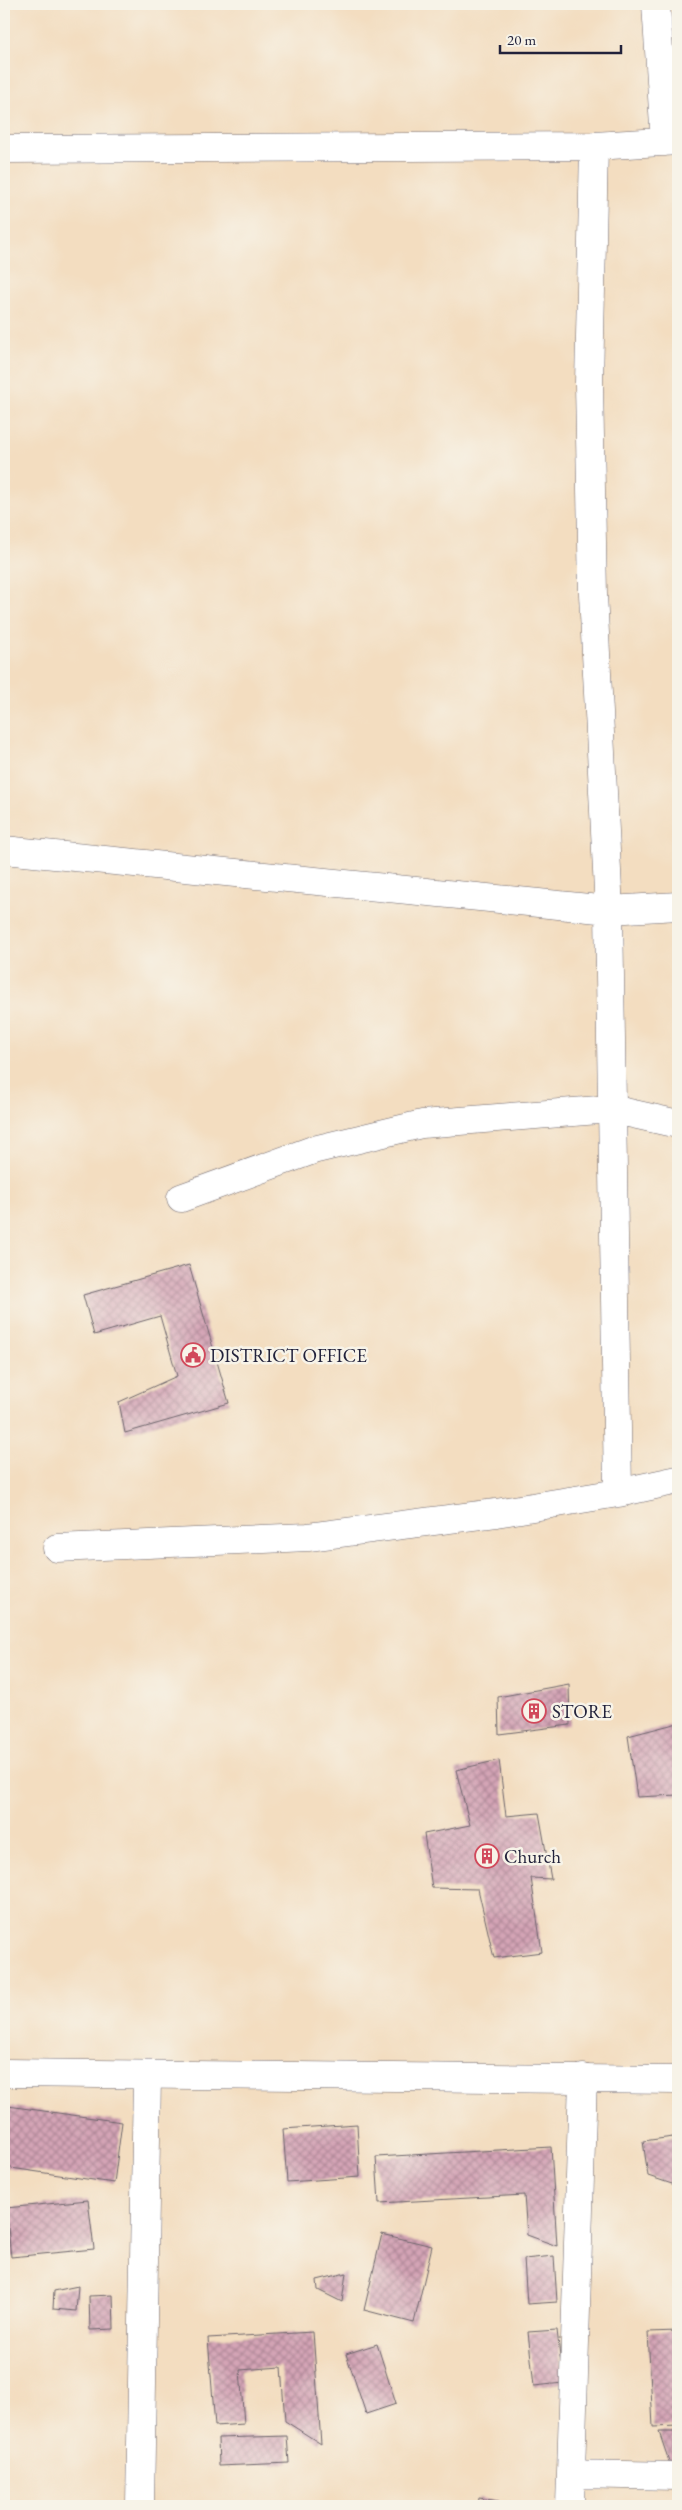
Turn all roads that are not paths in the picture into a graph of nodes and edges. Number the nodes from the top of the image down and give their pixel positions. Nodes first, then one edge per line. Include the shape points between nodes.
1 (656, 4) edge
2 (672, 142) edge
3 (594, 146) junction
4 (4, 149) edge
5 (4, 850) edge
6 (678, 906) edge
7 (609, 910) junction
8 (611, 1109) junction
9 (678, 1124) edge
10 (180, 1198) dead end
11 (678, 1480) edge
12 (618, 1493) junction
13 (57, 1548) dead end
14 (4, 2073) edge
15 (148, 2076) junction
16 (583, 2078) junction
17 (678, 2080) edge
18 (571, 2474) junction
19 (678, 2476) edge
20 (140, 2506) edge
21 (570, 2506) edge

1 - 2 street
2 - 3 street
3 - 4 street
3 - 7 street via 589,384 594,594
5 - 7 street
6 - 7 street
7 - 8 street
8 - 9 street
8 - 10 street via 422,1124 313,1150
8 - 12 street
11 - 12 street
12 - 13 street via 496,1513 308,1537
14 - 15 street
15 - 16 street
15 - 20 street
16 - 17 street
16 - 18 street
18 - 19 street
18 - 21 street

